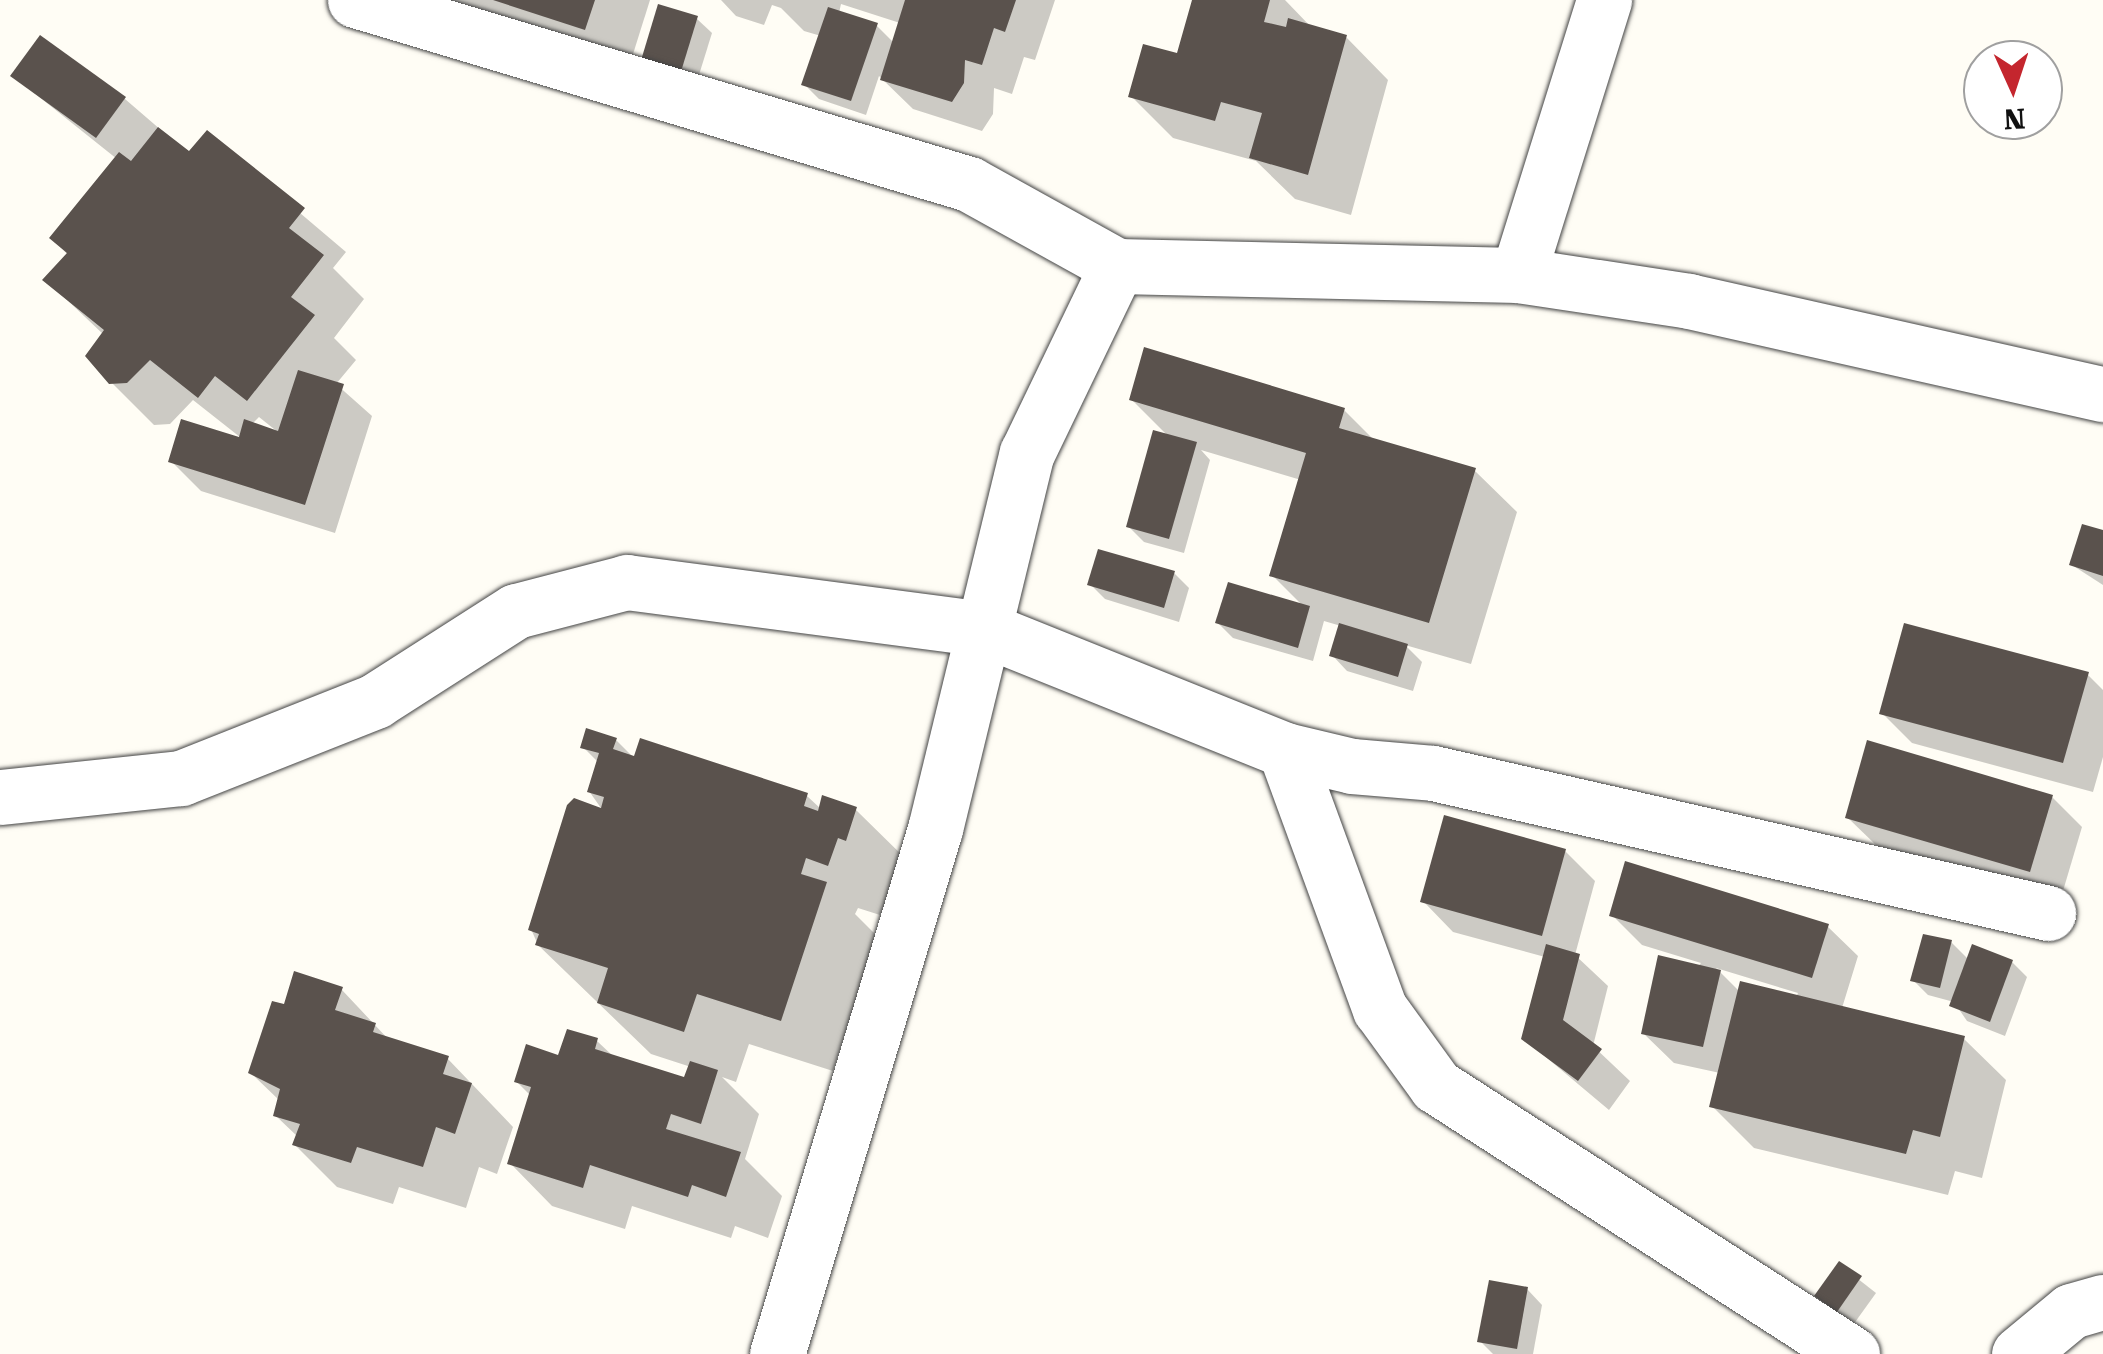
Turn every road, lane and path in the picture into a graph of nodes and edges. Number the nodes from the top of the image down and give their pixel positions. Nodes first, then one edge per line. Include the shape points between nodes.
1 (355, 0) edge
2 (1604, 0) edge
3 (1118, 266) junction
4 (1518, 275) junction
5 (2103, 394) edge
6 (984, 629) junction
7 (1285, 750) junction
8 (0, 797) edge
9 (2048, 912) dead end
10 (2103, 1302) edge
11 (778, 1354) edge
12 (1852, 1354) edge
13 (2019, 1354) edge

1 - 3 street via 969,184
2 - 4 street
3 - 4 street
3 - 6 street via 1027,454
4 - 5 street via 1690,301
6 - 7 street
6 - 8 street via 627,582 516,611 375,701 181,778
6 - 11 street via 935,829
7 - 9 street via 1352,766 1434,773
7 - 12 street via 1380,1008 1436,1086
10 - 13 street via 2070,1311

